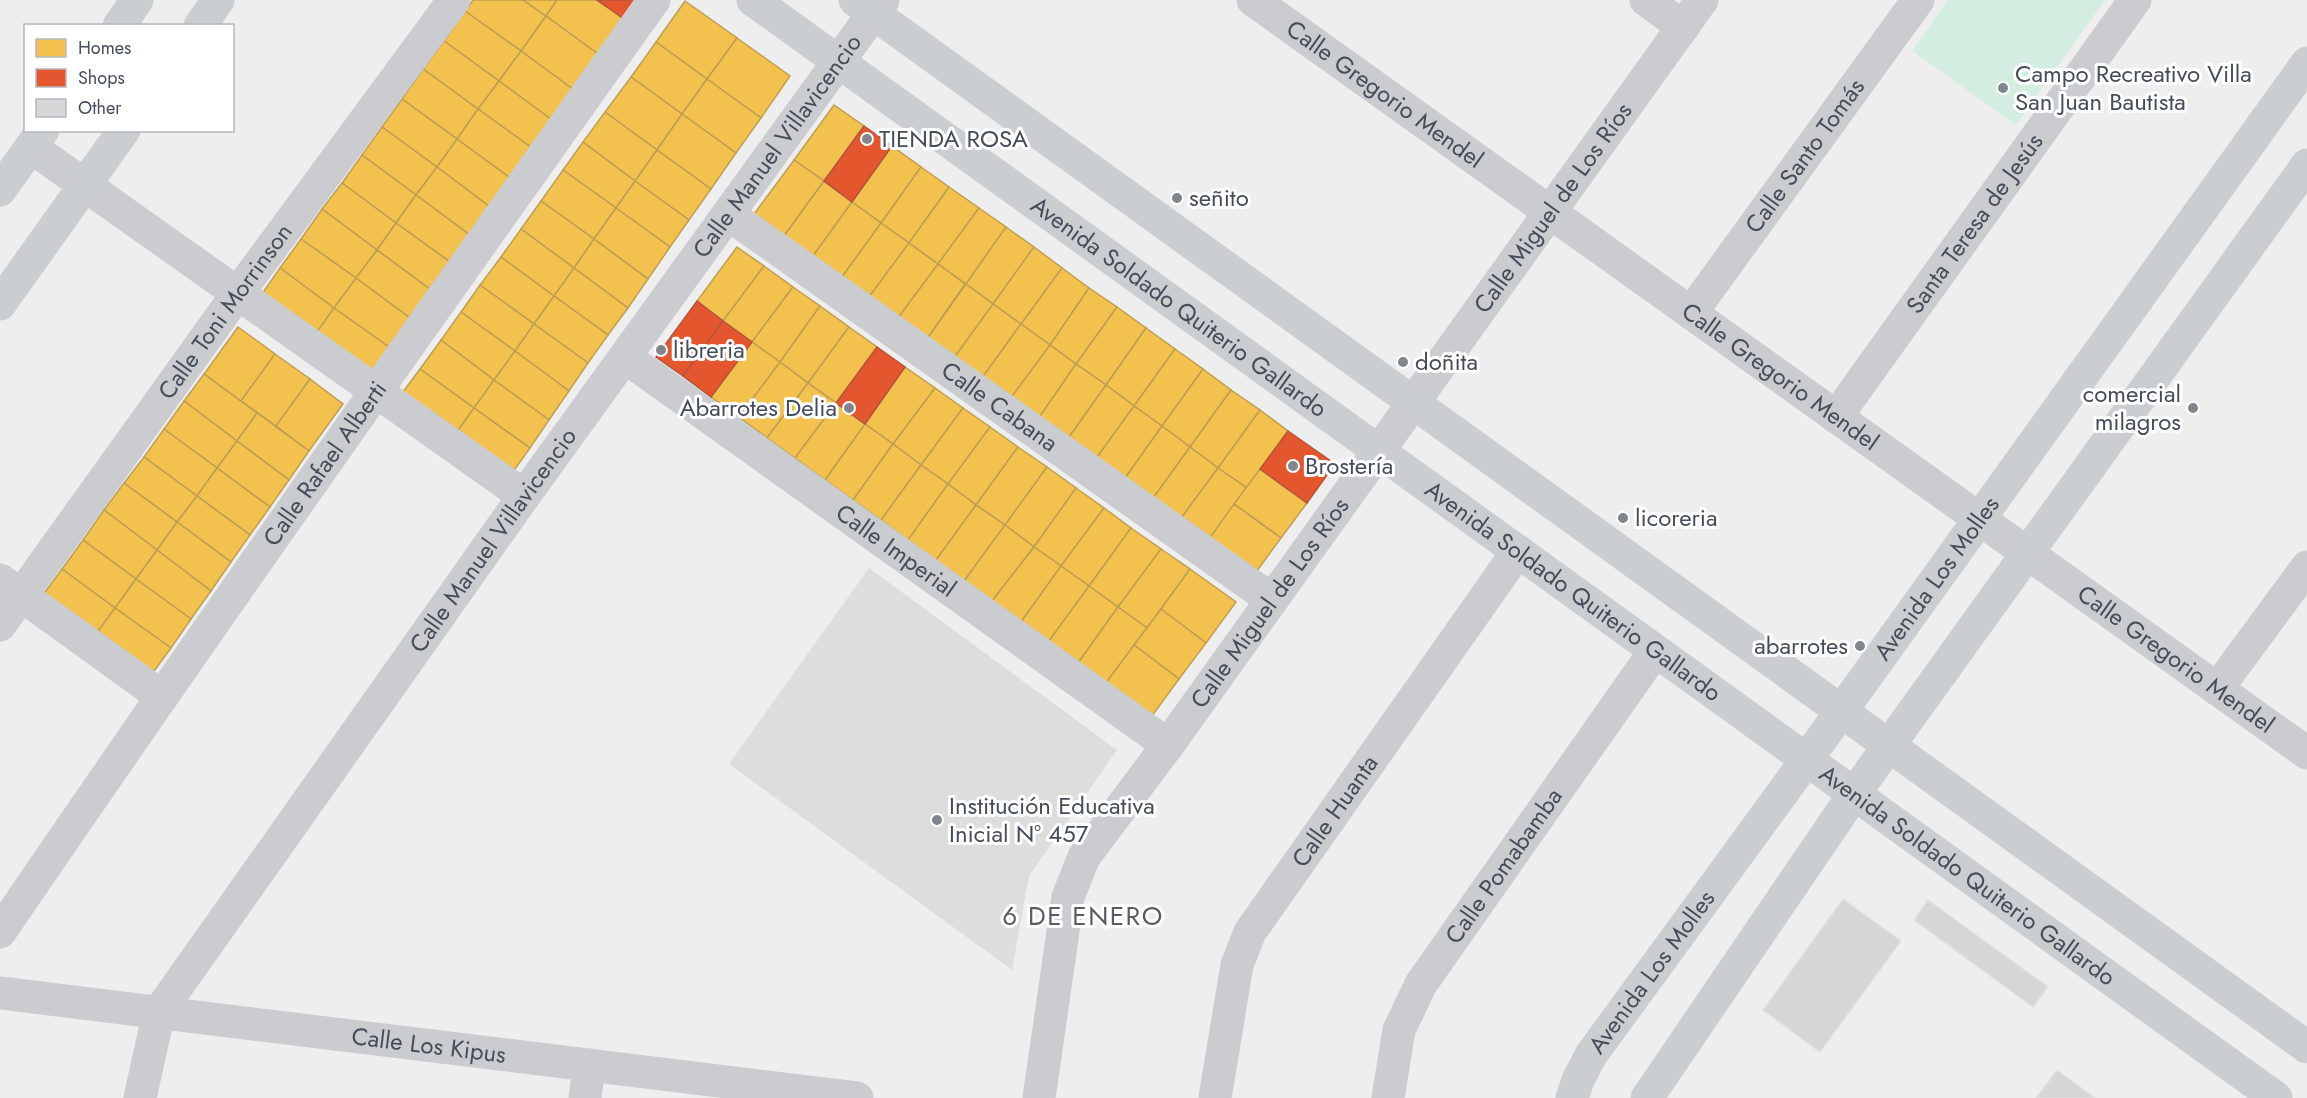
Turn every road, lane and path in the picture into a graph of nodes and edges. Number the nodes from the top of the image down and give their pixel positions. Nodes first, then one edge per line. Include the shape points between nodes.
1 (137, 0) edge
2 (218, 0) edge
3 (454, 0) edge
4 (654, 0) edge
5 (753, 0) edge
6 (1253, 0) edge
7 (1646, 0) edge
8 (1702, 0) edge
9 (1918, 0) edge
10 (2136, 0) edge
11 (871, 4) edge
12 (120, 24) edge
13 (201, 24) edge
14 (1683, 27) junction
15 (838, 61) junction
16 (2307, 63) edge
17 (123, 132) edge
18 (37, 139) edge
19 (2306, 167) edge
20 (85, 185) junction
21 (0, 190) edge
22 (1550, 212) junction
23 (728, 214) junction
24 (238, 293) junction
25 (0, 304) edge
26 (1691, 313) junction
27 (625, 357) junction
28 (375, 390) junction
29 (1414, 403) junction
30 (1836, 417) junction
31 (1379, 451) junction
32 (524, 496) junction
33 (1979, 519) junction
34 (1518, 551) junction
35 (2027, 553) junction
36 (2307, 567) edge
37 (11, 587) edge
38 (1272, 600) junction
39 (0, 625) edge
40 (1655, 651) junction
41 (2217, 688) junction
42 (161, 696) junction
43 (1841, 711) junction
44 (1168, 745) junction
45 (1889, 746) junction
46 (2307, 753) edge
47 (1806, 759) junction
48 (1854, 794) junction
49 (0, 932) edge
50 (0, 993) edge
51 (159, 1012) junction
52 (2307, 1047) edge
53 (589, 1065) junction
54 (140, 1098) edge
55 (585, 1098) edge
56 (856, 1098) edge
57 (1039, 1098) edge
58 (1215, 1098) edge
59 (1388, 1098) edge
60 (1572, 1098) edge
61 (1647, 1098) edge
62 (2276, 1098) edge

1 - 12 street
2 - 13 street
3 - 24 street, Calle Toni Morrinson
4 - 28 street, Calle Rafael Alberti
5 - 15 street, Avenida Soldado Quiterio Gallardo
6 - 22 street, Calle Gregorio Mendel
7 - 14 street
8 - 14 street, Calle Miguel de Los Ríos
9 - 26 street, Calle Santo Tomás
10 - 30 street, Santa Teresa de Jesús
11 - 15 street, Calle Manuel Villavicencio
11 - 29 street
14 - 22 street, Calle Miguel de Los Ríos
15 - 23 street, Calle Manuel Villavicencio
15 - 31 street, Avenida Soldado Quiterio Gallardo
16 - 33 street, Avenida Los Molles
17 - 20 street
18 - 20 street
18 - 21 street
19 - 35 street
20 - 24 street
20 - 25 street
22 - 26 street, Calle Gregorio Mendel
22 - 29 street, Calle Miguel de Los Ríos
23 - 27 street, Calle Manuel Villavicencio
23 - 38 street, Calle Cabana
24 - 28 street
24 - 37 street, Calle Toni Morrinson
26 - 30 street, Calle Gregorio Mendel
27 - 32 street, Calle Manuel Villavicencio
27 - 44 street, Calle Imperial
28 - 32 street
28 - 42 street, Calle Rafael Alberti
29 - 31 street, Calle Miguel de Los Ríos
29 - 43 street
30 - 33 street, Calle Gregorio Mendel
31 - 34 street, Avenida Soldado Quiterio Gallardo
31 - 38 street, Calle Miguel de Los Ríos
32 - 51 street, Calle Manuel Villavicencio
33 - 35 street, Calle Gregorio Mendel
33 - 43 street, Avenida Los Molles
34 - 40 street, Avenida Soldado Quiterio Gallardo
34 - 58 street, Calle Huanta via 1250,932 1237,965
35 - 41 street, Calle Gregorio Mendel
35 - 45 street
36 - 41 street
37 - 39 street, Calle Toni Morrinson
37 - 42 street
38 - 44 street, Calle Miguel de Los Ríos
40 - 47 street, Avenida Soldado Quiterio Gallardo
40 - 59 street, Calle Pomabamba via 1421,984 1400,1030
41 - 46 street, Calle Gregorio Mendel
42 - 49 street, Calle Rafael Alberti
43 - 45 street
43 - 47 street, Avenida Los Molles
44 - 57 street, Calle Miguel de Los Ríos via 1084,857 1068,897
45 - 48 street
45 - 52 street
47 - 48 street, Avenida Soldado Quiterio Gallardo
47 - 60 street, Avenida Los Molles via 1591,1055
48 - 61 street
48 - 62 street, Avenida Soldado Quiterio Gallardo
50 - 51 street, Calle Los Kipus
51 - 53 street, Calle Los Kipus
51 - 54 street, Calle Manuel Villavicencio
53 - 55 street
53 - 56 street, Calle Los Kipus

